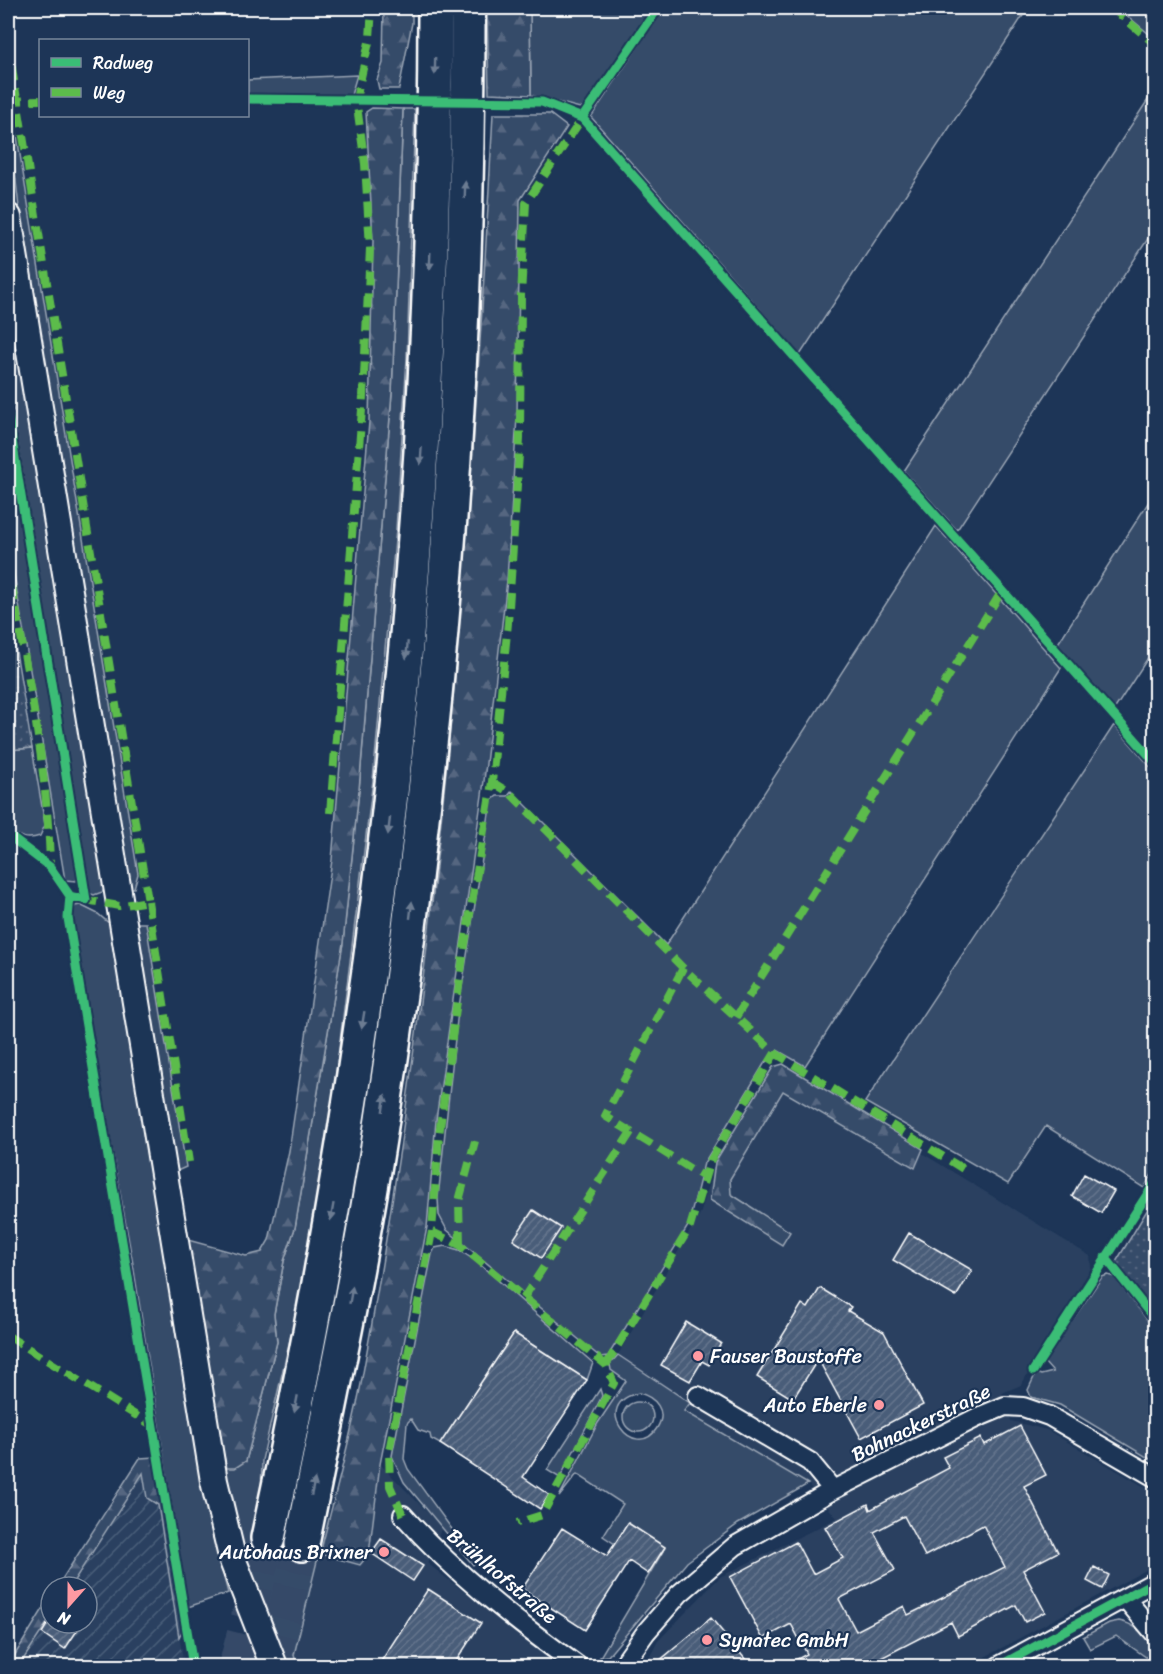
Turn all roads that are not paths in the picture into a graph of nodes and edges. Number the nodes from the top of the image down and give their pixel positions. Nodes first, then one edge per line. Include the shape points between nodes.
1 (435, 8) edge
2 (468, 8) edge
3 (8, 217) edge
4 (698, 1396) dead end
5 (1155, 1478) edge
6 (833, 1490) junction
7 (403, 1515) dead end
8 (268, 1538) tunnel mouth
9 (302, 1544) tunnel mouth
10 (1155, 1581) edge
11 (1125, 1598) junction
12 (1155, 1635) edge
13 (274, 1666) edge
14 (578, 1666) edge
15 (622, 1666) edge
16 (999, 1666) edge

1 -> 8 highway via 434,157 424,410 391,808 365,1011 339,1171
9 -> 2 highway via 378,1141 425,795 455,444
3 - 13 main road via 214,1481 233,1561
4 - 6 street via 810,1462
5 - 6 street, Bohnackerstraße via 1049,1416 1005,1406
6 - 15 street, Bohnackerstraße via 753,1534 697,1575 661,1613
7 - 14 street, Brühlhofstraße via 490,1600
10 - 11 street
11 - 12 street
11 - 16 street

